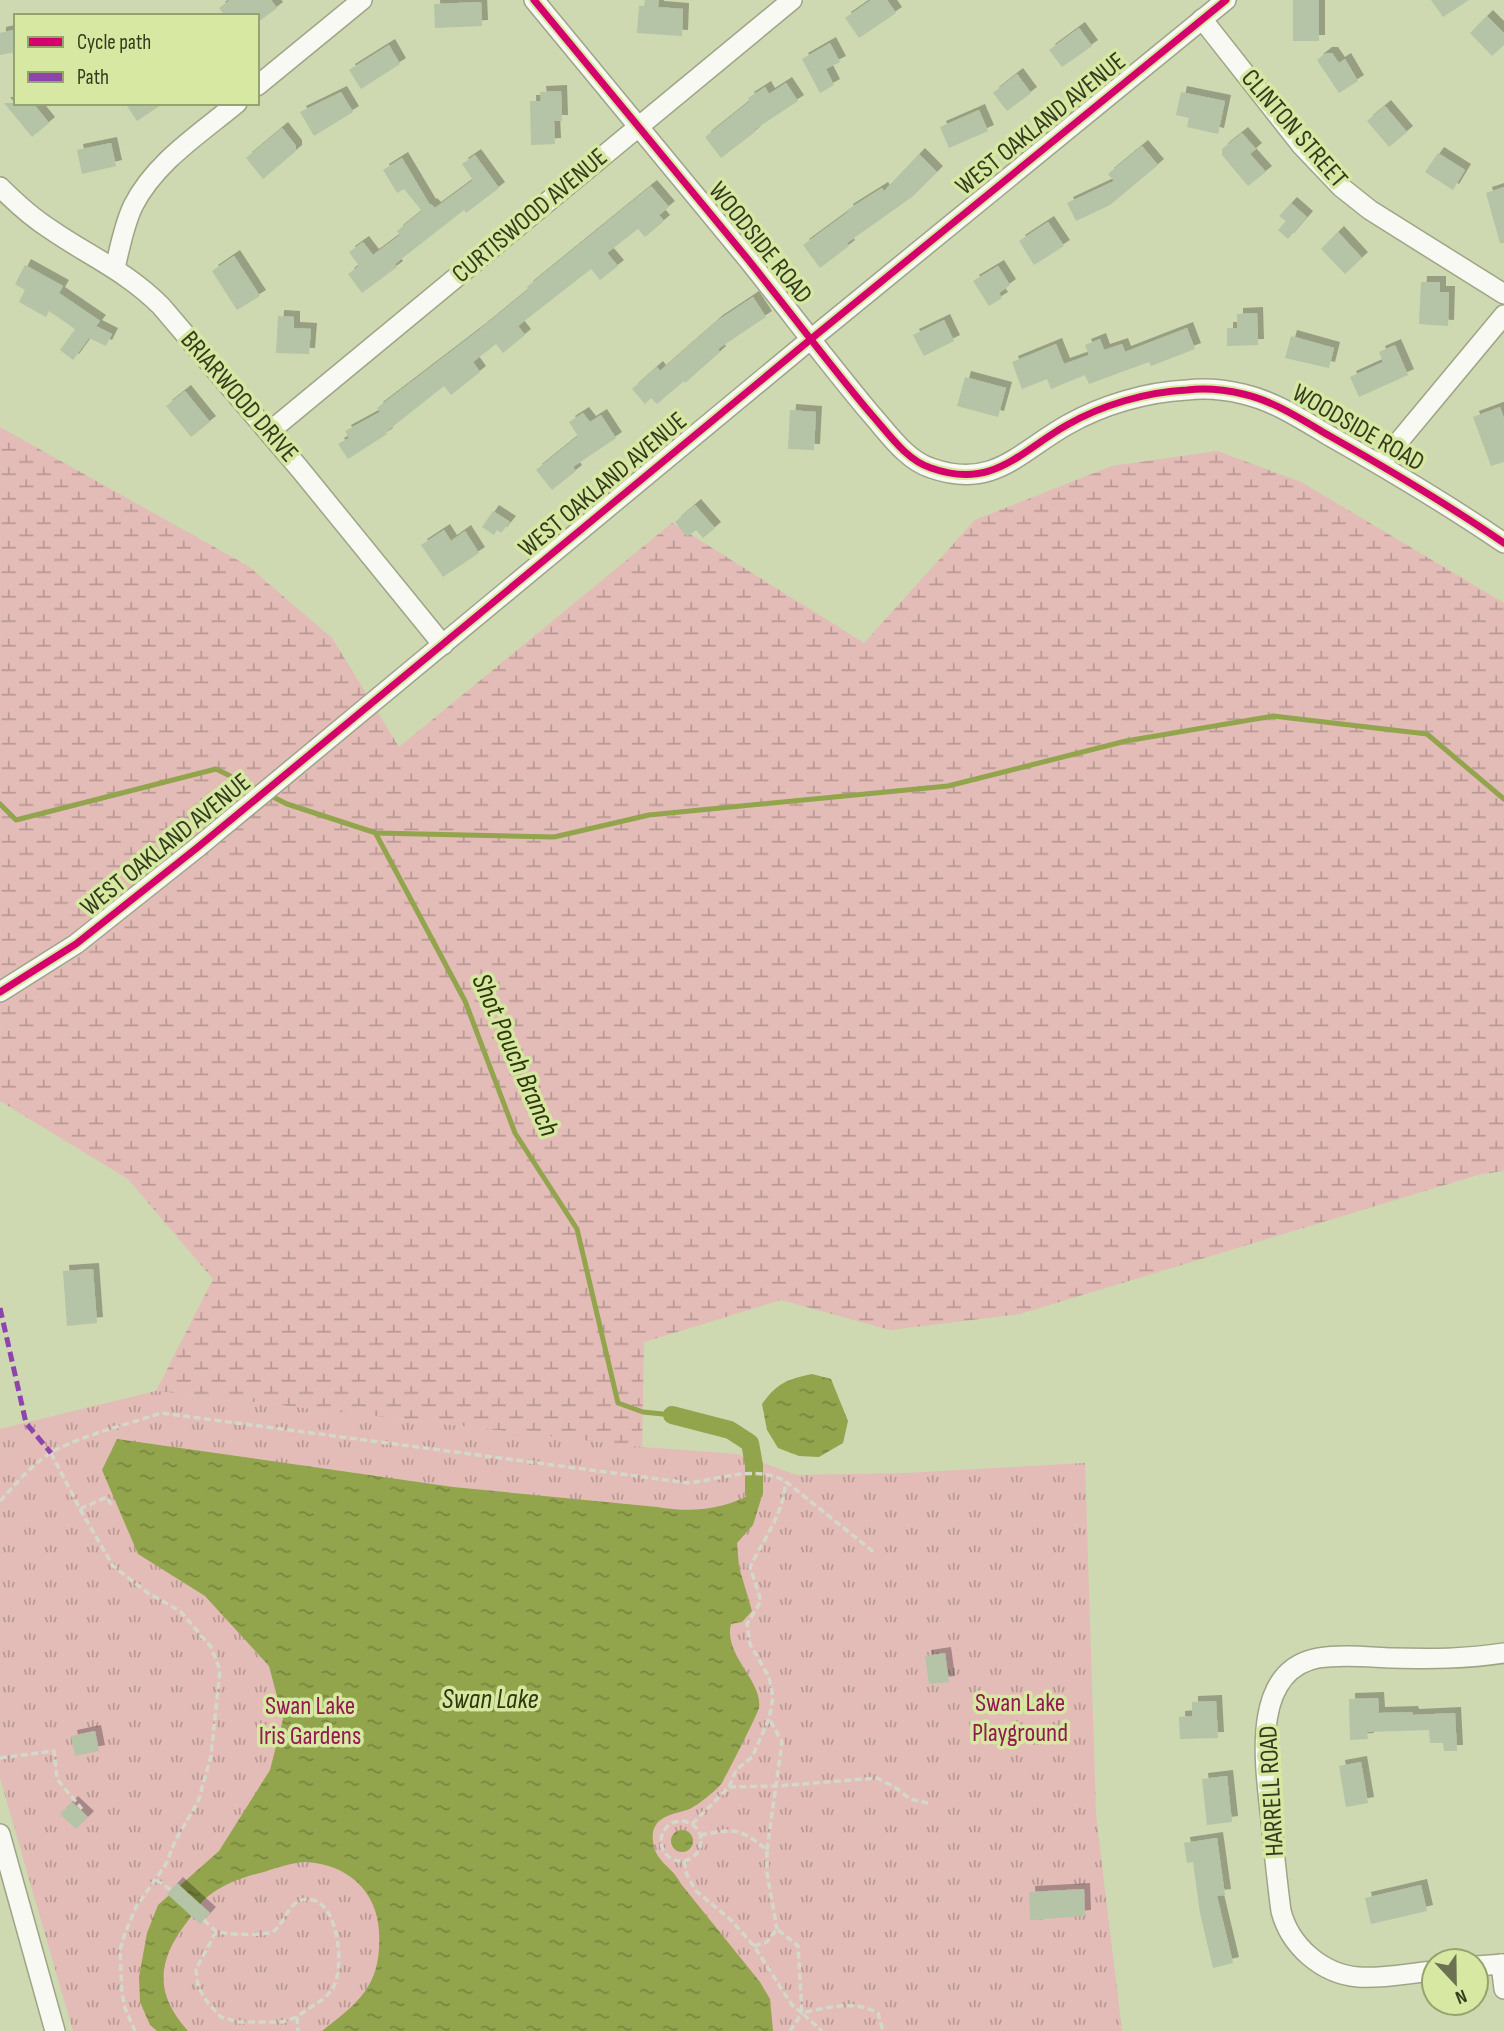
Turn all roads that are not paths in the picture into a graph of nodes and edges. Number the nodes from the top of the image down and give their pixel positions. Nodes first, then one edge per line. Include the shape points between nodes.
1 (362, 0) edge
2 (534, 0) edge
3 (792, 0) edge
4 (1226, 0) edge
5 (1202, 19) junction
6 (259, 84) edge
7 (235, 105) edge
8 (638, 127) junction
9 (0, 187) edge
10 (115, 268) junction
11 (1504, 294) edge
12 (1504, 315) edge
13 (811, 340) junction
14 (269, 432) junction
15 (1380, 464) junction
16 (1504, 544) edge
17 (443, 645) junction
18 (0, 992) edge
19 (1504, 1653) edge
20 (0, 1834) edge
21 (1503, 1964) edge
22 (1420, 1972) edge
23 (1504, 1989) edge
24 (55, 2031) edge

1 - 6 street
2 - 8 street, WOODSIDE ROAD
3 - 8 street, CURTISWOOD AVENUE
4 - 5 street, WEST OAKLAND AVENUE
5 - 11 street, CLINTON STREET via 1302,146 1341,187
5 - 13 street, WEST OAKLAND AVENUE
7 - 10 street via 158,171 141,192 125,226
8 - 13 street, WOODSIDE ROAD
8 - 14 street, CURTISWOOD AVENUE
9 - 10 street, BRIARWOOD DRIVE via 48,228
10 - 14 street, BRIARWOOD DRIVE via 161,306
12 - 15 street
13 - 15 street, WOODSIDE ROAD via 911,457 948,474 979,474 1005,466 1098,410 1187,390 1243,394 1272,403
13 - 17 street, WEST OAKLAND AVENUE
14 - 17 street, BRIARWOOD DRIVE
15 - 16 street, WOODSIDE ROAD
17 - 18 street, WEST OAKLAND AVENUE via 76,944
19 - 22 street, HARRELL ROAD via 1449,1659 1317,1658 1297,1666 1279,1685 1266,1720 1264,1745 1278,1888 1283,1919 1298,1945 1332,1971 1359,1977
20 - 24 street
21 - 23 street

